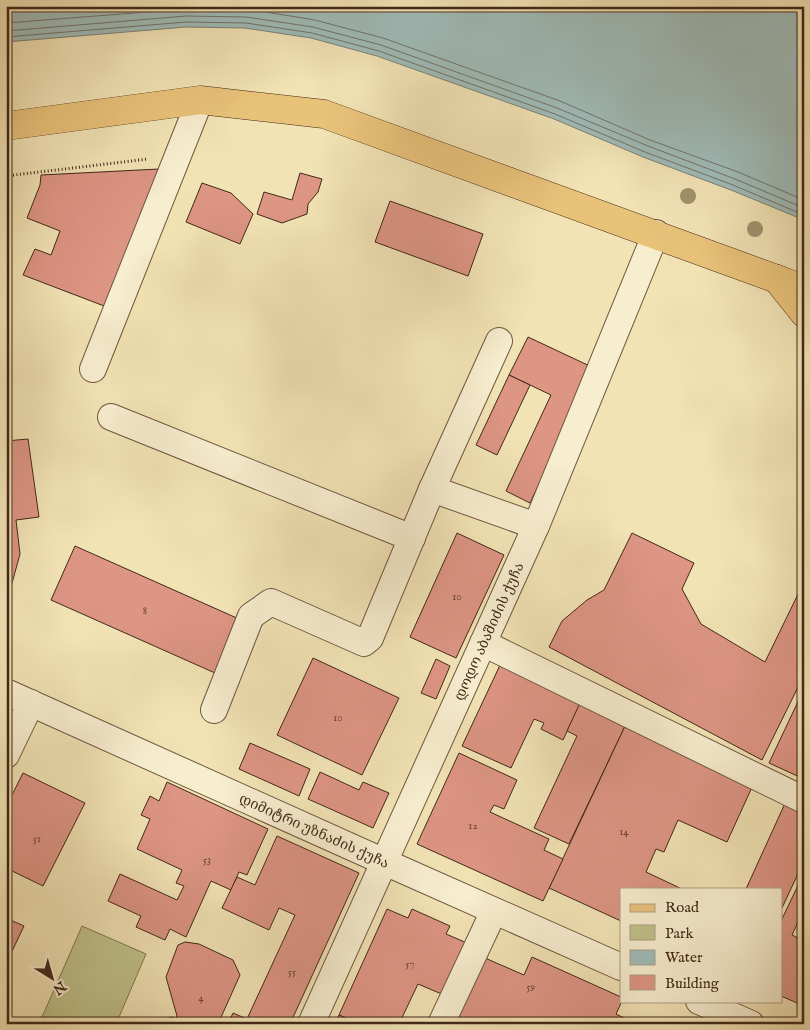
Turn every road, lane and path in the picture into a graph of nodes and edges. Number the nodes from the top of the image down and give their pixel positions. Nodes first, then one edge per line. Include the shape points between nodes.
1 (200, 100) junction
2 (6, 126) edge
3 (176, 162) junction
4 (6, 176) edge
5 (656, 233) junction
6 (777, 279) junction
7 (804, 289) edge
8 (804, 313) edge
9 (499, 341) dead end
10 (94, 369) dead end
11 (111, 416) dead end
12 (432, 489) junction
13 (536, 526) junction
14 (412, 538) junction
15 (483, 643) junction
16 (6, 692) edge
17 (31, 703) junction
18 (214, 710) dead end
19 (6, 755) edge
20 (804, 800) edge
21 (384, 862) junction
22 (494, 910) junction
23 (620, 967) edge
24 (701, 1002) edge
25 (311, 1024) edge
26 (441, 1024) edge
27 (751, 1024) edge

1 - 2 main road
1 - 3 street
1 - 5 main road via 324,114
3 - 4 path via 154,158
3 - 10 street
5 - 6 main road
5 - 13 street, დოდო აბაშიძის ქუჩა
6 - 7 main road
6 - 8 main road
9 - 12 street
11 - 14 street
12 - 13 street
12 - 14 street
13 - 15 street, დოდო აბაშიძის ქუჩა
14 - 18 street via 370,638 364,643 271,602 252,616
15 - 20 street
15 - 21 street, დოდო აბაშიძის ქუჩა
16 - 17 street, დიმიტრი უზნაძის ქუჩა
17 - 19 street
17 - 21 street, დიმიტრი უზნაძის ქუჩა
21 - 22 street, დიმიტრი უზნაძის ქუჩა
21 - 25 street, დოდო აბაშიძის ქუჩა
22 - 23 street, დიმიტრი უზნაძის ქუჩა
22 - 26 street
24 - 27 street

